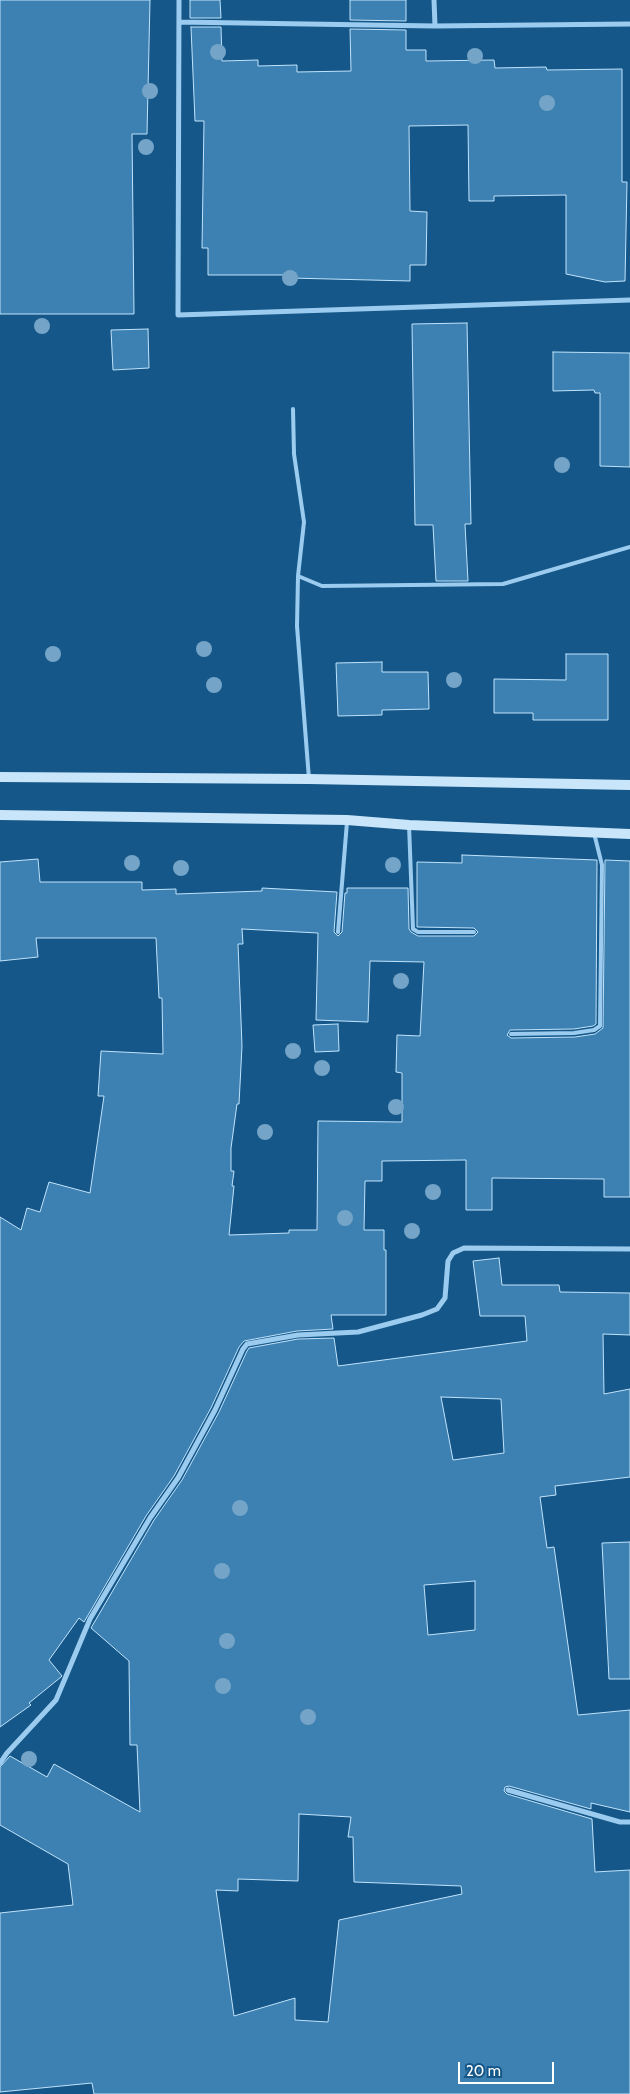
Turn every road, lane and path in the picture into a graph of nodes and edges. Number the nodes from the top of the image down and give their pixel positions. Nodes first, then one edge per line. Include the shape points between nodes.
1 (180, 0) edge
2 (434, 0) edge
3 (179, 22) junction
4 (630, 24) edge
5 (435, 26) junction
6 (630, 300) edge
7 (293, 409) dead end
8 (630, 547) edge
9 (298, 576) junction
10 (0, 777) edge
11 (309, 779) junction
12 (630, 784) edge
13 (0, 815) edge
14 (347, 820) junction
15 (408, 825) junction
16 (594, 833) junction
17 (630, 834) edge
18 (338, 932) dead end
19 (474, 932) dead end
20 (511, 1034) dead end
21 (630, 1249) edge
22 (0, 1763) edge
23 (508, 1790) dead end
24 (630, 1822) edge

1 - 3 street
2 - 5 street
3 - 5 street
3 - 6 street via 178,315
4 - 5 street
7 - 9 lane via 294,454 304,522
8 - 9 lane via 503,584 322,586
9 - 11 lane via 296,626
10 - 11 main road
11 - 12 main road
13 - 14 main road
14 - 15 main road
14 - 18 lane
15 - 16 main road
15 - 19 lane via 413,929 418,932
16 - 17 main road
16 - 20 lane via 602,865 600,1026 574,1033
21 - 22 street via 464,1248 453,1253 448,1261 445,1298 437,1309 422,1316 358,1332 298,1335 248,1344 178,1478 150,1518 90,1619 56,1700
23 - 24 street via 620,1822

